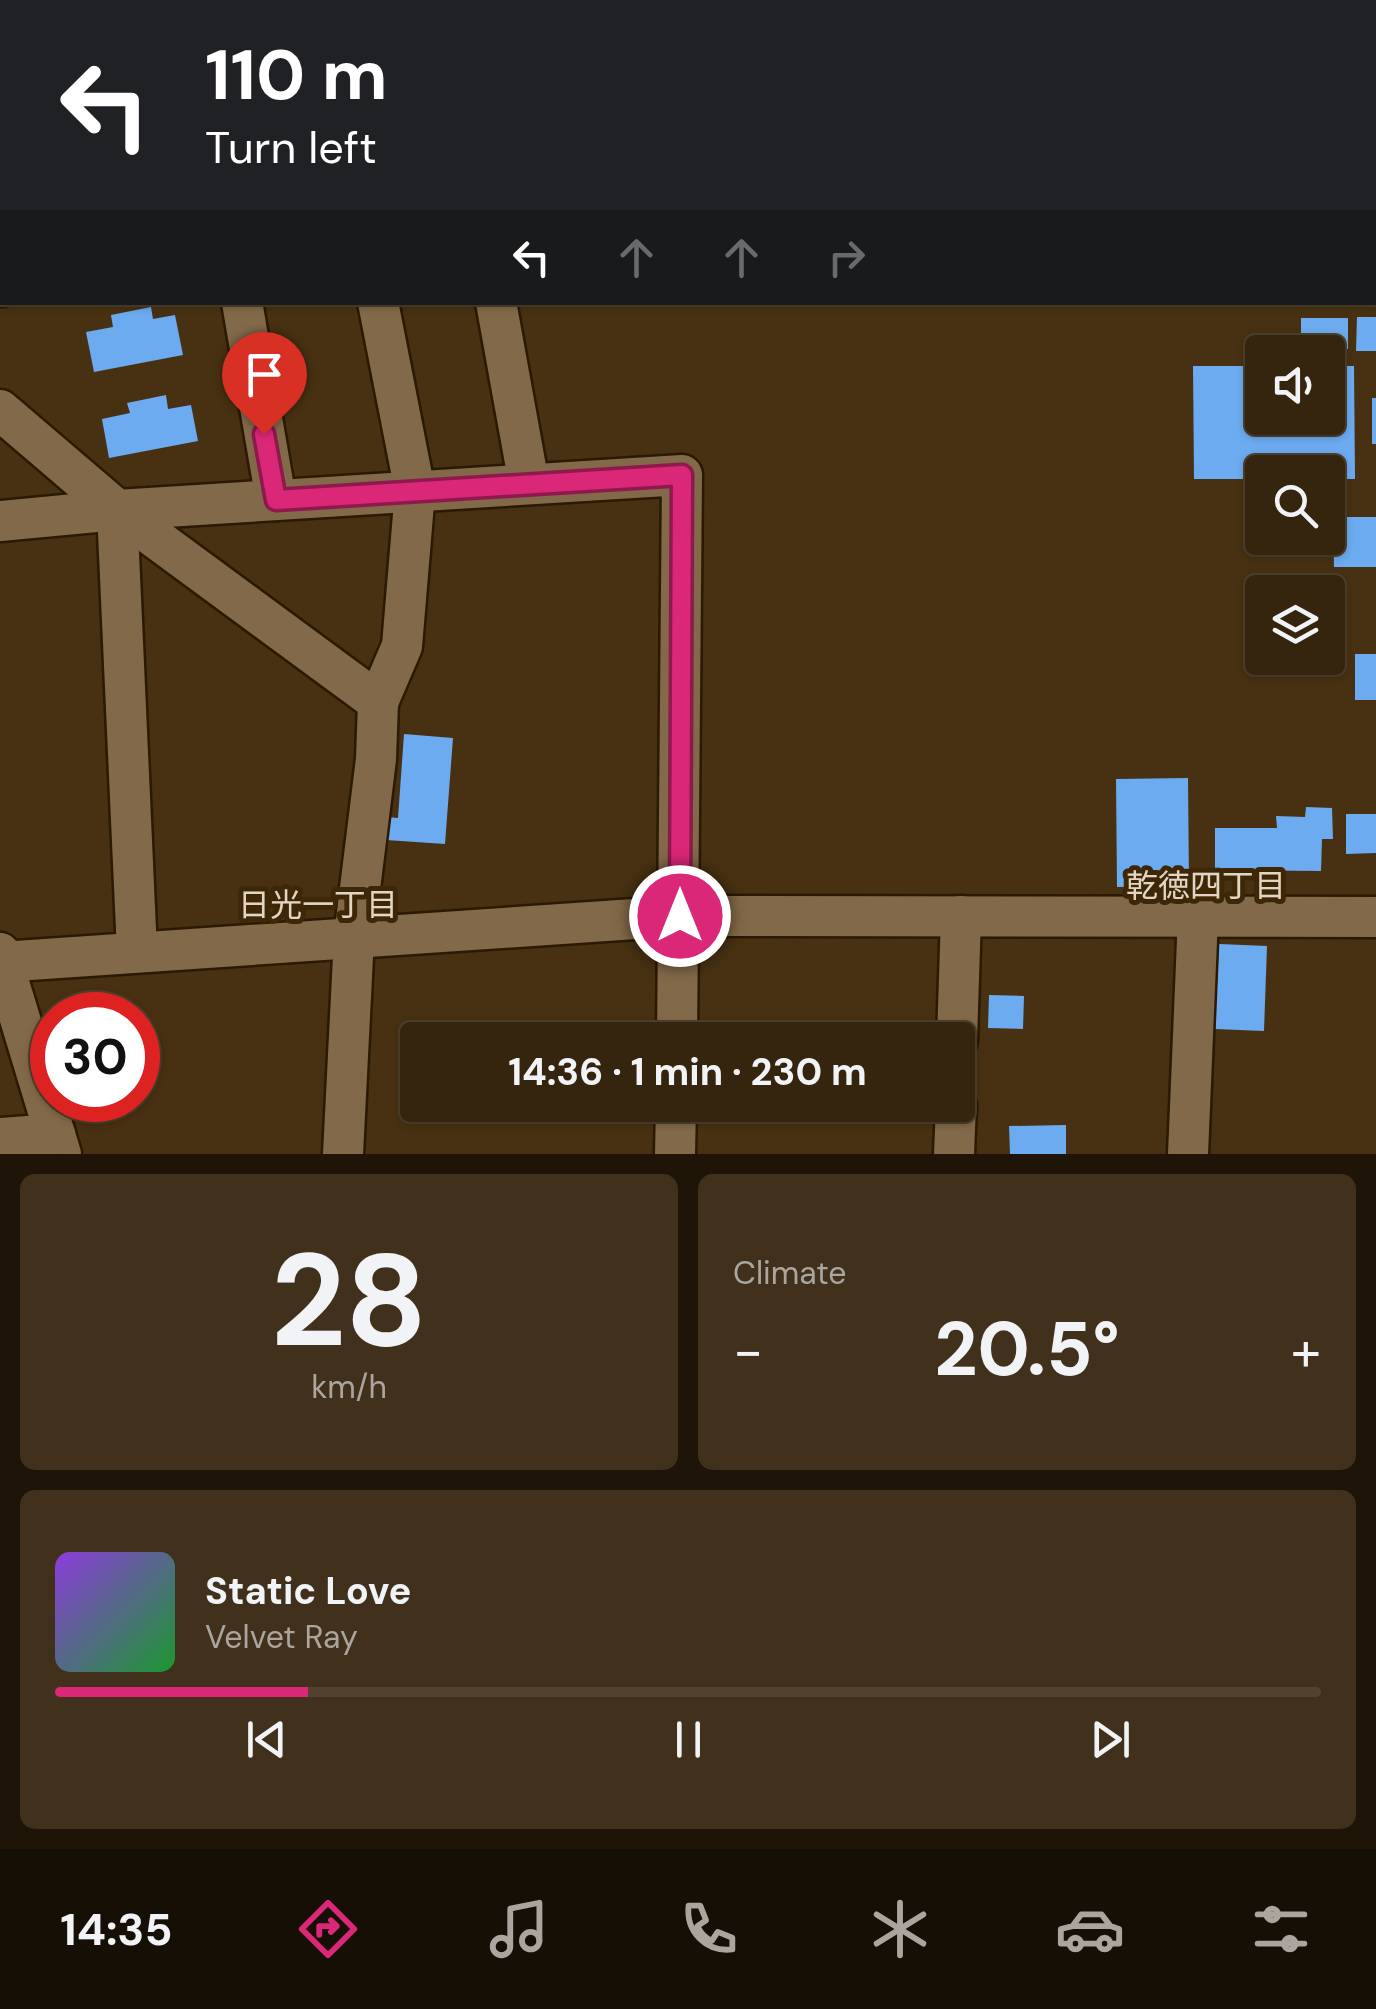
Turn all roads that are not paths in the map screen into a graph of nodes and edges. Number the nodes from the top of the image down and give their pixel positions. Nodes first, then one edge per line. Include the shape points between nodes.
1 (243, 305) edge
2 (379, 305) edge
3 (497, 305) edge
4 (0, 410) edge
5 (529, 484) junction
6 (415, 491) junction
7 (276, 500) junction
8 (116, 510) junction
9 (0, 520) edge
10 (378, 702) junction
11 (680, 916) junction
12 (961, 916) junction
13 (1198, 916) junction
14 (1376, 917) edge
15 (354, 936) junction
16 (137, 952) junction
17 (1, 959) edge
18 (677, 1022) edge
19 (958, 1022) edge
20 (676, 1122) edge
21 (955, 1122) edge
22 (0, 1138) edge
23 (58, 1144) edge
24 (343, 1154) edge
25 (675, 1154) edge
26 (954, 1154) edge
27 (1188, 1154) edge

1 - 7 street
2 - 6 street
3 - 5 street
4 - 8 street
5 - 6 street
5 - 11 street via 682,475
6 - 7 street
6 - 10 street via 402,646
7 - 8 street
8 - 9 street
8 - 10 street
8 - 16 street
10 - 15 street
11 - 12 street
11 - 15 street
11 - 18 street
12 - 13 street
12 - 19 street
13 - 14 street
13 - 27 street
15 - 16 street
15 - 24 street
16 - 17 street
17 - 23 street
20 - 25 street
21 - 26 street
22 - 23 street

